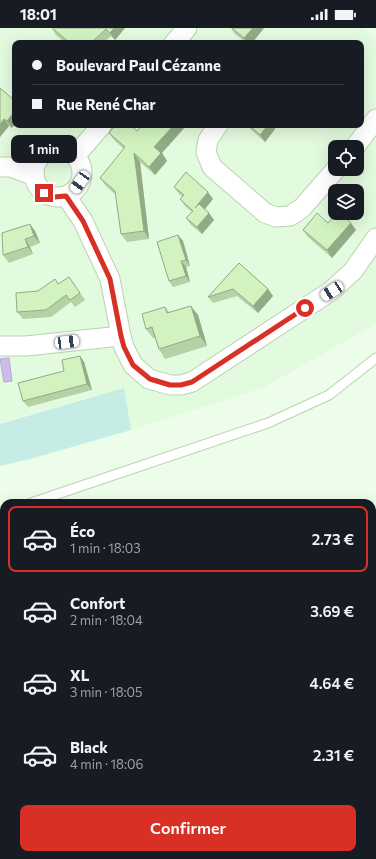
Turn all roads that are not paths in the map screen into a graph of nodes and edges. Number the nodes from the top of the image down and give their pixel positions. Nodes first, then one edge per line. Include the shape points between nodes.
1 (187, 28) edge
2 (177, 40) edge
3 (370, 118) edge
4 (99, 128) edge
5 (216, 128) edge
6 (359, 140) edge
7 (75, 156) junction
8 (0, 166) edge
9 (34, 176) junction
10 (330, 176) edge
11 (66, 196) junction
12 (376, 238) edge
13 (121, 336) junction
14 (0, 346) edge
15 (376, 358) edge
16 (43, 499) edge

1 - 2 street
3 - 6 street
4 - 7 street
5 - 10 street via 208,140 206,152 212,167 264,213 276,217 290,216 302,208
7 - 9 street via 60,149 45,152 38,158
7 - 11 street via 82,173 80,182 74,192
8 - 9 street via 11,167
9 - 11 street via 36,184 44,193 54,197
11 - 13 street via 83,221 110,279
12 - 13 street via 353,271 332,291 192,382 170,385 150,379 133,365
13 - 14 street via 26,346
15 - 16 lane via 329,395 268,423

